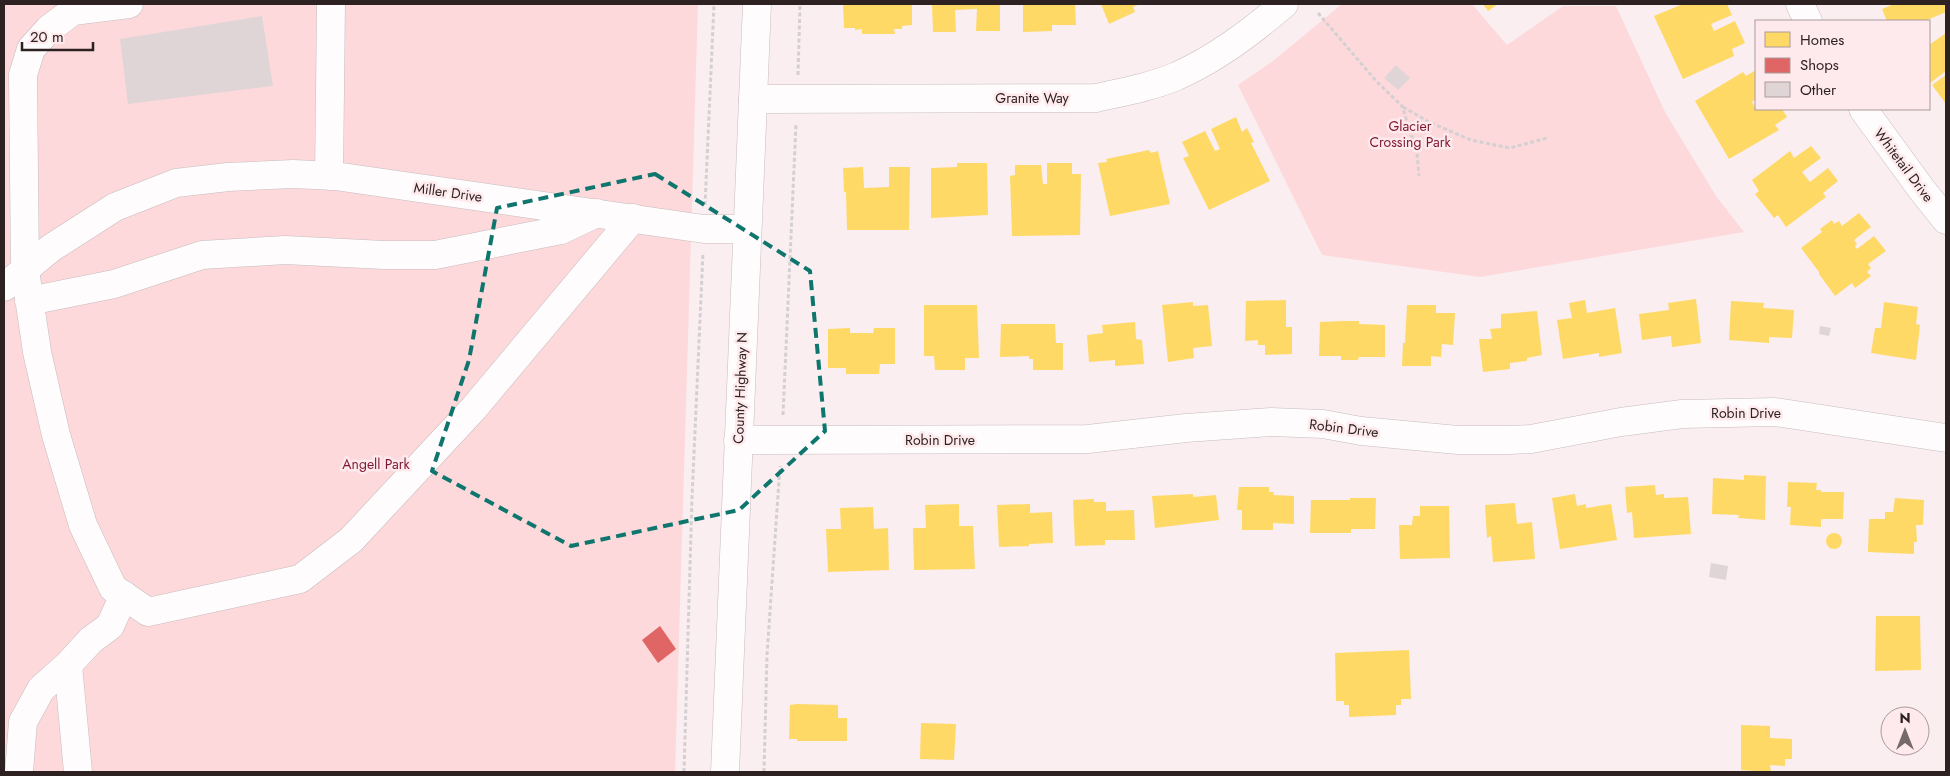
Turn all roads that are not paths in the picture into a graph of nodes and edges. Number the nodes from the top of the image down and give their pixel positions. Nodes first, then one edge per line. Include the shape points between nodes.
1 (129, 4) edge
2 (332, 4) edge
3 (757, 4) edge
4 (1284, 4) edge
5 (1800, 4) edge
6 (1808, 20) edge
7 (753, 100) junction
8 (1865, 110) edge
9 (329, 176) junction
10 (596, 213) junction
11 (633, 218) junction
12 (1946, 220) edge
13 (747, 229) junction
14 (24, 270) junction
15 (4, 287) edge
16 (30, 301) junction
17 (1946, 438) edge
18 (738, 440) junction
19 (124, 595) junction
20 (68, 664) junction
21 (19, 772) edge
22 (78, 772) edge
23 (725, 772) edge

1 - 14 street via 73,11 49,29 31,49 23,74
2 - 9 street
3 - 7 street, County Highway N
4 - 7 street, Granite Way via 1221,53 1177,76 1096,98
5 - 6 street
7 - 13 street, County Highway N
8 - 12 street, Whitetail Drive
9 - 10 street, Miller Drive
9 - 14 street, Miller Drive via 293,174 176,183 114,207 51,248
10 - 11 street, Miller Drive
10 - 16 street via 561,230 435,254 285,250 202,255 114,284
11 - 13 street, Miller Drive via 704,229
11 - 19 street via 467,416 351,540 300,579 148,612
13 - 18 street, County Highway N
14 - 15 street, Miller Drive
14 - 16 street
16 - 19 street via 37,352 56,435 84,525 113,588
17 - 18 street, Robin Drive via 1751,411 1682,414 1509,440 1458,440 1323,424 1271,422 1088,439
18 - 23 street, County Highway N
19 - 20 street via 110,626
20 - 21 street via 41,689 23,722
20 - 22 street

